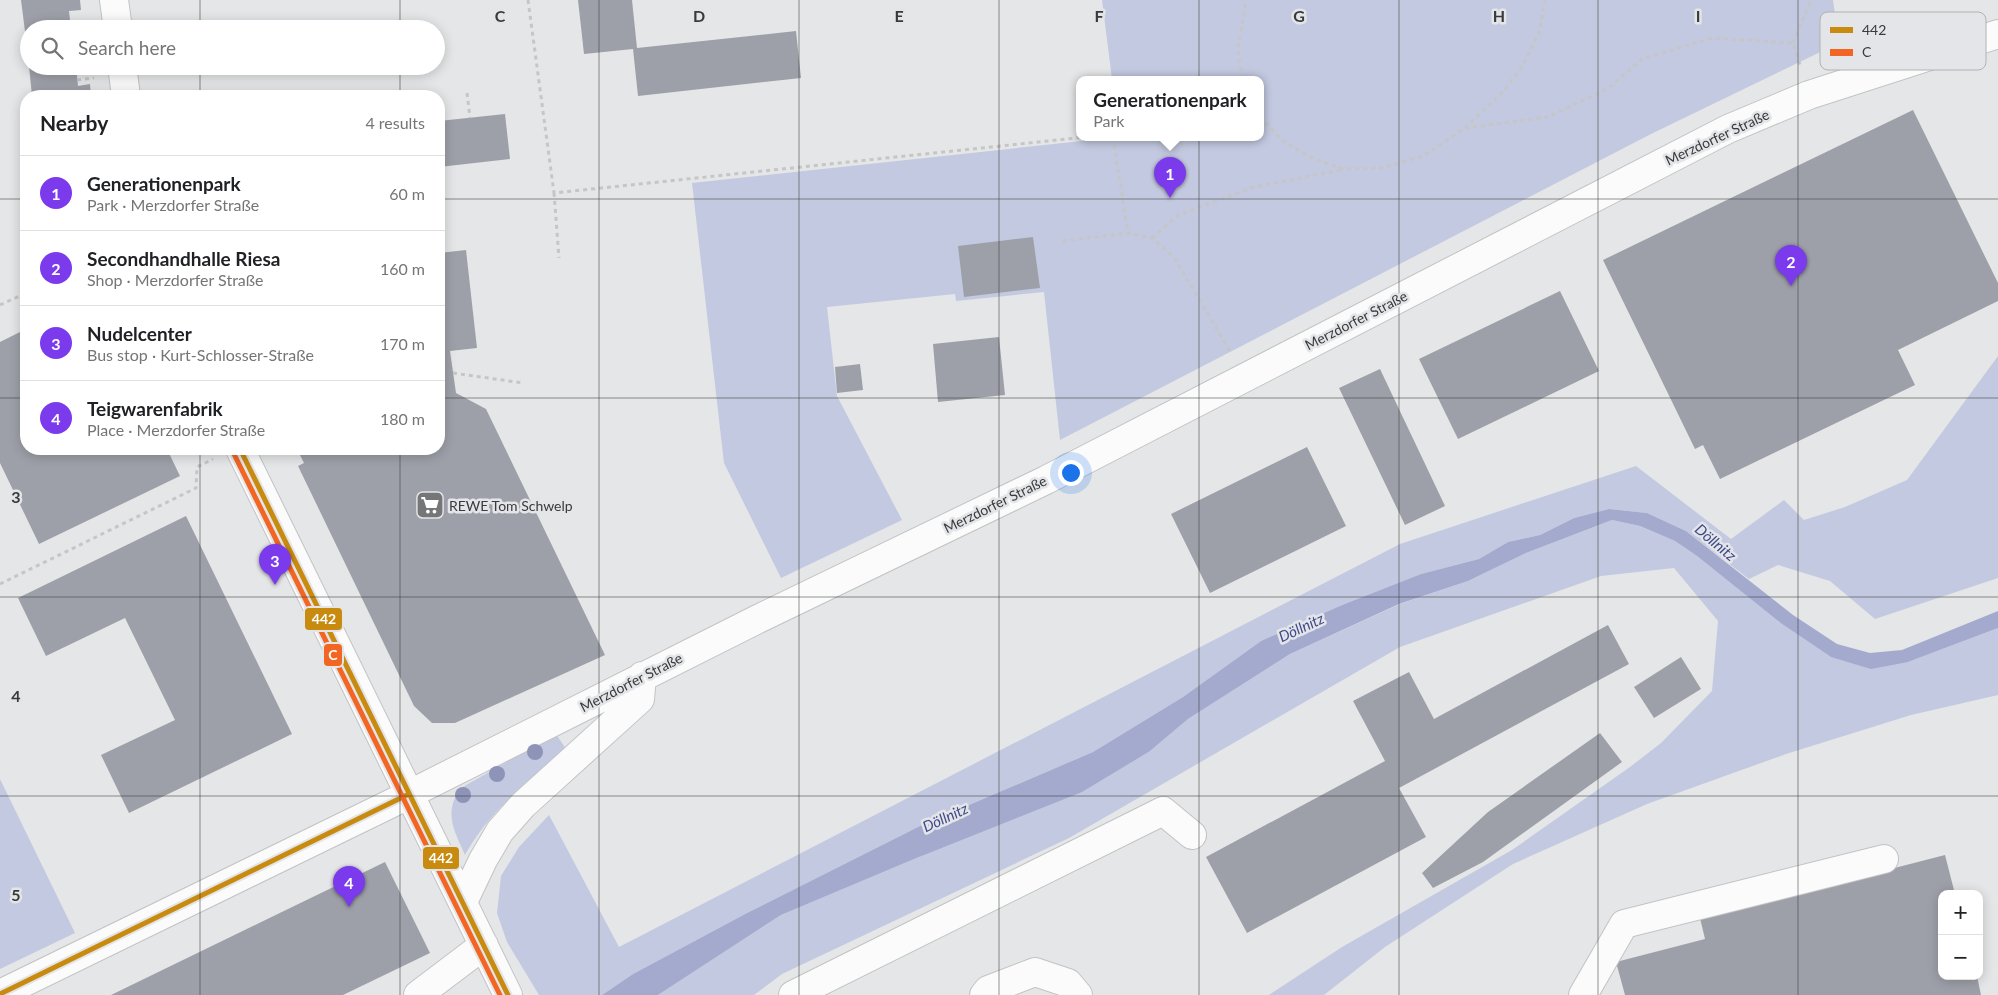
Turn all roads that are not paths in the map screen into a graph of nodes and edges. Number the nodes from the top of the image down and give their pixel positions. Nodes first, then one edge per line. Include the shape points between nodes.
1 (114, 0) edge
2 (117, 20) edge
3 (1998, 34) edge
4 (1986, 38) edge
5 (1886, 70) edge
6 (123, 75) edge
7 (125, 90) edge
8 (232, 455) edge
9 (642, 676) junction
10 (409, 794) junction
11 (1192, 835) dead end
12 (1884, 859) dead end
13 (463, 902) junction
14 (484, 945) junction
15 (503, 986) edge
16 (0, 994) edge
17 (418, 995) edge
18 (793, 995) edge
19 (984, 995) edge
20 (1078, 995) edge
21 (1583, 995) edge

1 - 2 street
3 - 4 street, Merzdorfer Straße
5 - 9 street, Merzdorfer Straße via 1809,95 1728,129 1046,480
6 - 7 street
8 - 10 street
9 - 10 street, Merzdorfer Straße
9 - 13 street via 640,699 523,805 500,831
10 - 13 street
10 - 16 street, Merzdorfer Straße
11 - 18 street via 1163,811
12 - 21 street via 1624,924
13 - 14 street
14 - 15 street
14 - 17 street
19 - 20 street via 988,990 1035,972 1068,983

